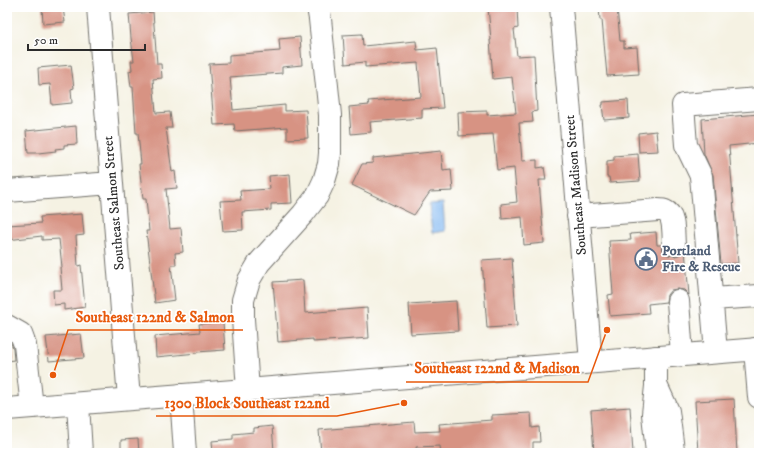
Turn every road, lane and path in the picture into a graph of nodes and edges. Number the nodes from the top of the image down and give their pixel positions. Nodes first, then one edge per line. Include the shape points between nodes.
1 (98, 7) edge
2 (318, 7) edge
3 (561, 7) edge
4 (759, 99) edge
5 (112, 182) junction
6 (7, 191) edge
7 (578, 216) junction
8 (674, 244) dead end
9 (759, 296) edge
10 (711, 299) junction
11 (678, 301) dead end
12 (7, 326) edge
13 (757, 349) edge
14 (716, 352) junction
15 (682, 355) junction
16 (656, 357) junction
17 (591, 362) junction
18 (656, 386) junction
19 (248, 390) junction
20 (181, 395) junction
21 (759, 397) edge
22 (130, 399) junction
23 (78, 404) junction
24 (32, 407) junction
25 (7, 409) edge
26 (81, 453) edge
27 (185, 453) edge
28 (657, 453) edge
29 (672, 453) edge

1 - 5 street, Southeast Salmon Street
2 - 19 street via 330,115 329,164 317,196 258,263 248,280 243,300 243,319
3 - 7 street, Southeast Madison Street
4 - 10 street via 683,105 686,144 701,176
5 - 6 street
5 - 22 street, Southeast Salmon Street
7 - 8 street via 665,211 671,216
7 - 17 street, Southeast Madison Street
9 - 10 street
10 - 14 street
11 - 15 street
12 - 24 street via 21,334 25,344
13 - 14 street
13 - 21 street
14 - 15 street
15 - 16 street
16 - 17 street
16 - 18 street
17 - 19 street
18 - 28 street via 653,414
18 - 29 street via 668,411
19 - 20 street
20 - 22 street
20 - 27 street
22 - 23 street
23 - 24 street
23 - 26 street
24 - 25 street

